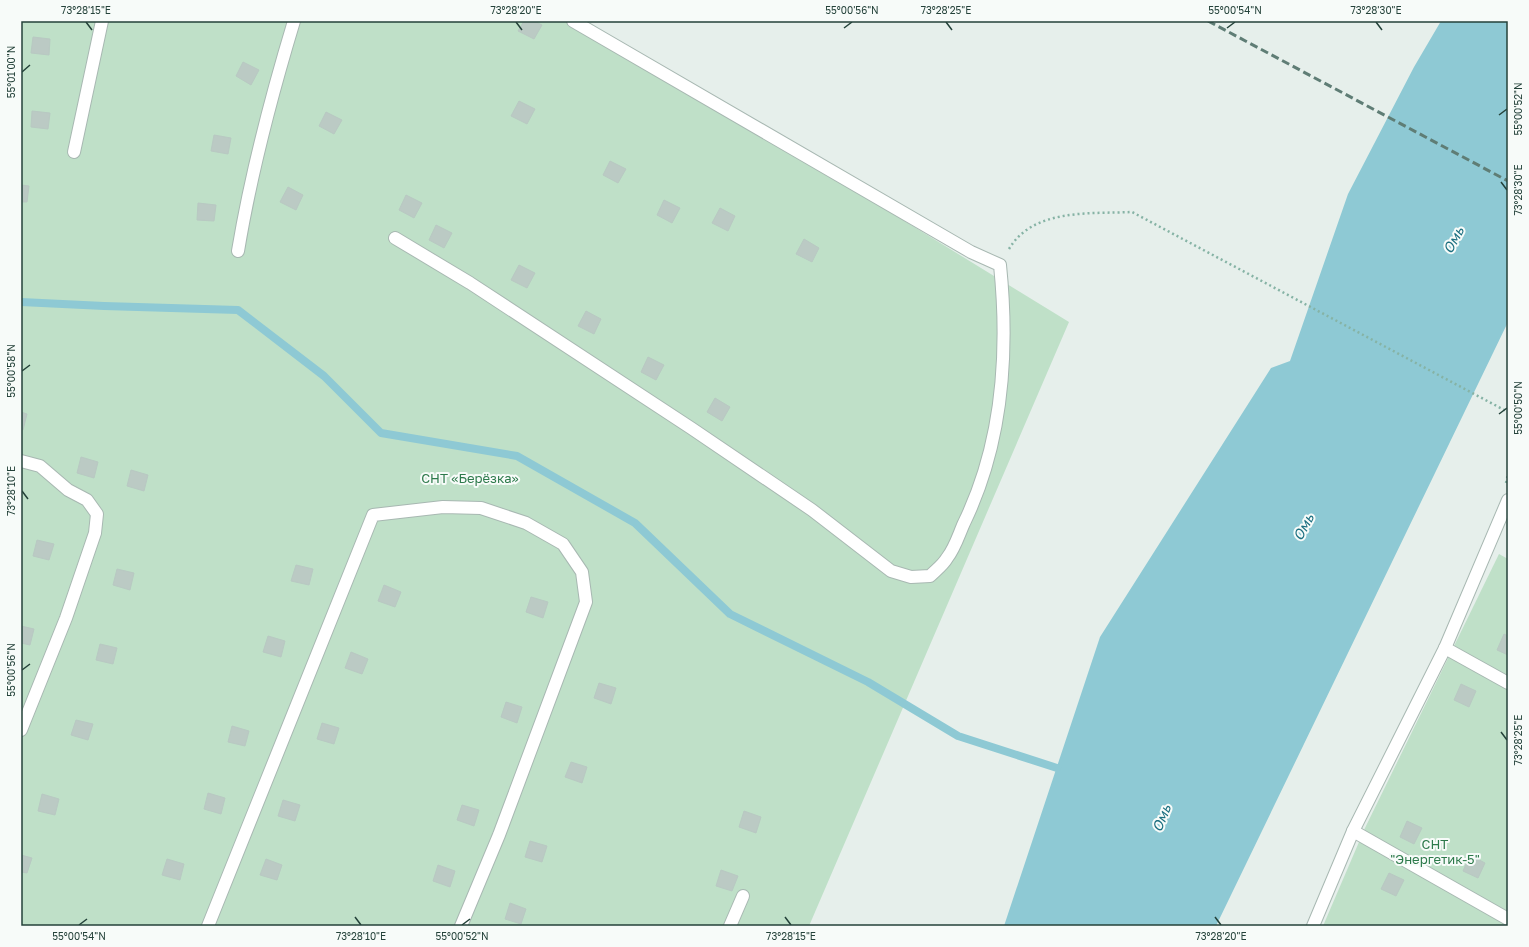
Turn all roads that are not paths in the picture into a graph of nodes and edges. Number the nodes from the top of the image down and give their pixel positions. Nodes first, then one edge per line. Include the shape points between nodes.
1 (102, 21) edge
2 (294, 21) edge
3 (573, 21) edge
4 (74, 152) dead end
5 (395, 238) dead end
6 (238, 251) dead end
7 (21, 461) edge
8 (1508, 500) edge
9 (1445, 648) junction
10 (1508, 683) edge
11 (21, 730) edge
12 (1353, 831) junction
13 (743, 896) dead end
14 (1508, 919) edge
15 (208, 926) edge
16 (461, 926) edge
17 (730, 926) edge
18 (1313, 926) edge

1 - 4 lane
2 - 6 lane via 274,88 248,193
3 - 5 lane via 971,252 1000,265 1004,304 1004,357 998,416 989,458 972,508 948,558 930,576 911,577 892,571 812,510 691,428 470,283
7 - 11 lane via 40,466 68,490 87,500 96,514 95,533 68,611
8 - 9 lane
9 - 10 lane
9 - 12 lane
12 - 14 lane
12 - 18 lane
13 - 17 lane
15 - 16 lane via 373,515 443,508 481,508 526,523 563,544 582,572 586,602 499,835

